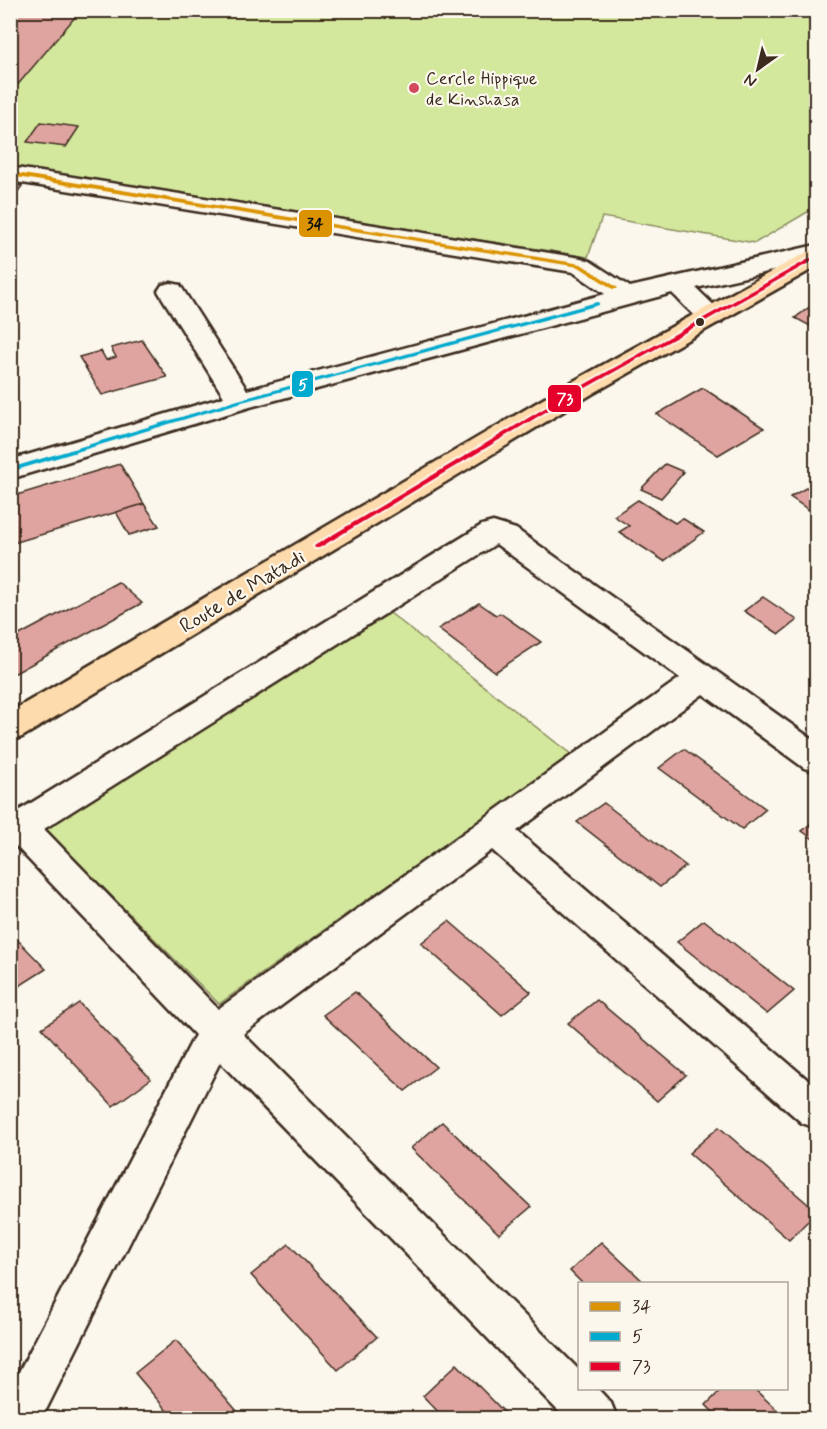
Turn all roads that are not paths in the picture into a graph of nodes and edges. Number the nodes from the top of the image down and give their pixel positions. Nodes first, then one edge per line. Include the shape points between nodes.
1 (10, 174) edge
2 (816, 255) edge
3 (677, 284) junction
4 (171, 291) dead end
5 (626, 296) junction
6 (712, 316) junction
7 (240, 401) junction
8 (10, 470) edge
9 (704, 677) junction
10 (10, 728) edge
11 (816, 759) edge
12 (15, 830) edge
13 (492, 831) junction
14 (216, 1032) junction
15 (816, 1111) edge
16 (25, 1404) edge
17 (595, 1419) edge

1 - 5 street via 581,266
2 - 3 street
2 - 6 main road, Route de Matadi
3 - 5 street
3 - 6 street
4 - 7 street
5 - 7 street
6 - 10 main road, Route de Matadi via 582,388
7 - 8 street
9 - 11 street
9 - 12 street via 505,536 493,532
9 - 13 street
12 - 14 street
13 - 14 street
13 - 15 street
14 - 16 street
14 - 17 street

